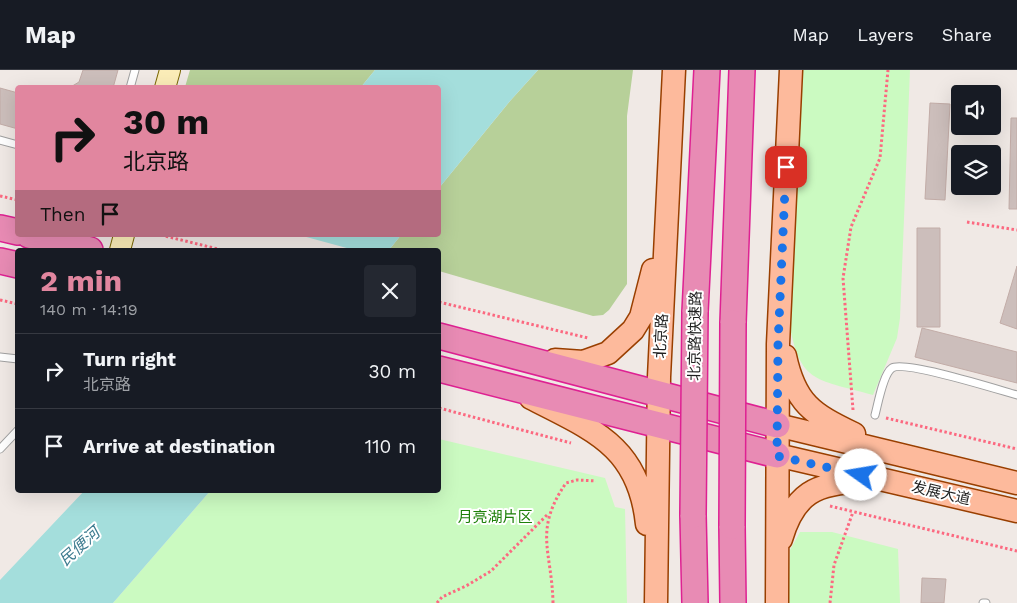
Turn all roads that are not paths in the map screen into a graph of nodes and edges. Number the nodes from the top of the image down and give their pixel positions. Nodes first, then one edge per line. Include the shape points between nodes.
1 (135, 70) edge
2 (170, 70) edge
3 (674, 70) edge
4 (707, 70) edge
5 (742, 70) edge
6 (791, 70) edge
7 (131, 85) edge
8 (166, 85) edge
9 (0, 140) edge
10 (15, 144) edge
11 (669, 153) junction
12 (0, 228) edge
13 (15, 231) edge
14 (37, 237) edge
15 (82, 248) edge
16 (0, 261) edge
17 (15, 264) edge
18 (780, 303) junction
19 (441, 337) edge
20 (0, 356) edge
21 (15, 358) edge
22 (523, 358) junction
23 (441, 370) edge
24 (510, 387) junction
25 (658, 393) junction
26 (1017, 395) edge
27 (875, 415) dead end
28 (658, 426) junction
29 (777, 426) junction
30 (15, 433) edge
31 (0, 448) edge
32 (896, 454) junction
33 (777, 456) junction
34 (1017, 482) edge
35 (894, 483) junction
36 (1017, 511) edge
37 (776, 557) junction
38 (656, 603) edge
39 (695, 603) edge
40 (733, 603) edge
41 (777, 603) edge

1 - 7 lane
2 - 8 street
3 - 11 main road, 北京路
4 - 39 highway, 北京路快速路, bridge via 695,312
5 - 40 highway, bridge via 733,323
6 - 18 main road
9 - 10 lane
11 - 22 main road via 651,281 644,308 633,330 608,353 582,362
11 - 25 main road, 北京路
12 - 13 highway
14 - 15 highway
16 - 17 highway
18 - 29 main road
18 - 32 main road via 790,379 806,404 825,420
19 - 22 highway
20 - 21 lane
22 - 25 highway
23 - 24 highway
24 - 28 highway
24 - 38 main road via 586,426 608,441 635,474 645,504
25 - 28 main road, 北京路
25 - 29 highway
26 - 27 lane via 917,368 898,366 887,373
28 - 33 highway
28 - 38 main road, 北京路
29 - 32 main road, 发展大道
29 - 33 main road
30 - 31 lane
32 - 34 main road, 发展大道
33 - 35 main road, 发展大道
33 - 37 main road
35 - 36 main road, 发展大道
35 - 37 main road via 846,482 810,491 786,520
37 - 41 main road

